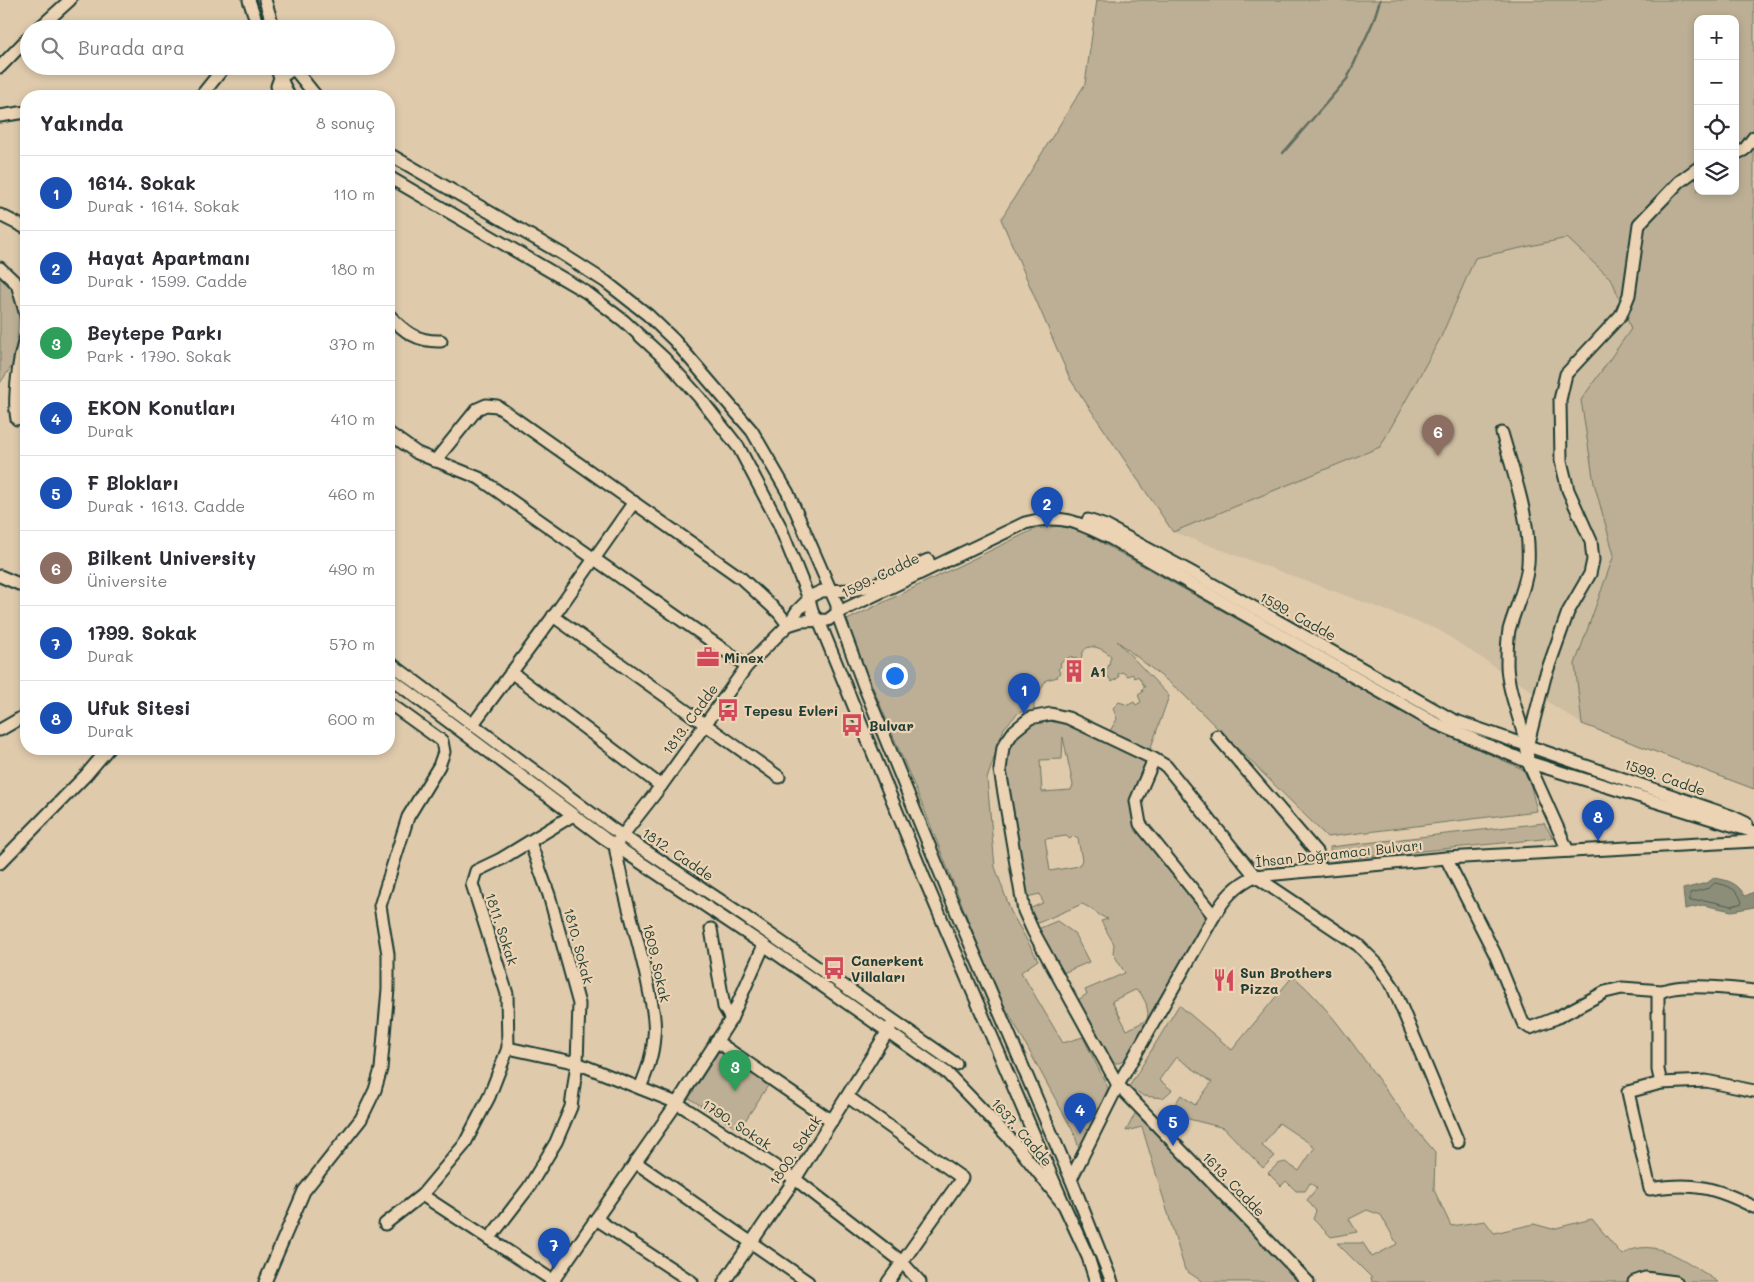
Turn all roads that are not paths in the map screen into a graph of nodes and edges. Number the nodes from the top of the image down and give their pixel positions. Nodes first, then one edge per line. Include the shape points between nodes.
1 (70, 0) edge
2 (249, 0) edge
3 (265, 0) edge
4 (48, 20) edge
5 (256, 20) edge
6 (271, 20) edge
7 (20, 46) edge
8 (0, 67) edge
9 (218, 75) edge
10 (279, 75) edge
11 (284, 75) edge
12 (299, 75) edge
13 (280, 78) junction
14 (206, 90) edge
15 (278, 90) edge
16 (285, 90) edge
17 (311, 90) edge
18 (20, 113) edge
19 (0, 116) edge
20 (1754, 137) edge
21 (1739, 152) edge
22 (395, 157) edge
23 (1694, 171) edge
24 (395, 181) edge
25 (0, 215) edge
26 (20, 225) edge
27 (0, 268) edge
28 (20, 294) edge
29 (395, 322) edge
30 (441, 341) dead end
31 (20, 367) edge
32 (16, 419) dead end
33 (1502, 433) dead end
34 (395, 437) edge
35 (435, 461) junction
36 (634, 502) junction
37 (594, 558) junction
38 (0, 576) edge
39 (20, 584) edge
40 (829, 590) junction
41 (809, 599) junction
42 (837, 613) junction
43 (553, 616) junction
44 (819, 621) junction
45 (788, 625) junction
46 (395, 666) edge
47 (747, 666) junction
48 (511, 672) junction
49 (395, 681) edge
50 (395, 707) edge
51 (20, 718) edge
52 (472, 724) junction
53 (705, 724) junction
54 (0, 730) edge
55 (1217, 736) dead end
56 (1527, 747) junction
57 (103, 755) edge
58 (1154, 759) junction
59 (1528, 762) junction
60 (779, 777) dead end
61 (661, 786) junction
62 (573, 814) junction
63 (1754, 827) edge
64 (1754, 832) edge
65 (623, 836) junction
66 (1754, 841) edge
67 (530, 842) junction
68 (615, 845) junction
69 (1568, 851) junction
70 (1446, 858) junction
71 (0, 863) edge
72 (1319, 870) junction
73 (1255, 876) junction
74 (1214, 916) junction
75 (711, 929) dead end
76 (764, 945) junction
77 (1662, 991) junction
78 (1754, 991) edge
79 (731, 1019) junction
80 (895, 1021) junction
81 (888, 1032) junction
82 (716, 1041) junction
83 (508, 1048) junction
84 (577, 1063) junction
85 (956, 1064) dead end
86 (1118, 1084) junction
87 (1661, 1084) junction
88 (640, 1088) junction
89 (1754, 1092) edge
90 (848, 1097) junction
91 (677, 1103) junction
92 (832, 1121) junction
93 (1458, 1142) dead end
94 (635, 1162) junction
95 (1071, 1178) junction
96 (795, 1179) junction
97 (422, 1195) junction
98 (1064, 1205) junction
99 (1754, 1207) edge
100 (596, 1219) junction
101 (385, 1224) dead end
102 (489, 1239) junction
103 (751, 1241) junction
104 (901, 1261) junction
105 (265, 1282) edge
106 (553, 1282) edge
107 (692, 1282) edge
108 (724, 1282) edge
109 (808, 1282) edge
110 (888, 1282) edge
111 (920, 1282) edge
112 (1096, 1282) edge
113 (1112, 1282) edge
114 (1308, 1282) edge
115 (1634, 1282) edge
116 (1676, 1282) edge

1 - 4 street
2 - 5 street
3 - 6 street
7 - 8 street
9 - 14 street
10 - 13 street
11 - 13 street
12 - 17 street
13 - 15 street
13 - 16 street
18 - 19 street
20 - 21 street
22 - 40 street via 606,282 674,340 752,431 788,493
23 - 56 street via 1639,224 1629,294 1621,315 1566,374 1560,400 1561,461 1568,490 1591,541 1593,560 1590,574 1568,612 1545,677
24 - 41 street via 586,292 664,358 738,448 779,524
25 - 26 street
27 - 28 street via 17,284
29 - 30 street via 403,331 427,342
31 - 32 street
33 - 56 street via 1527,533 1528,565 1523,592 1509,632 1507,666 1514,708
34 - 35 street via 418,454
35 - 36 street via 477,409 494,404
35 - 37 street via 479,478
36 - 37 street
36 - 45 street via 741,578 780,613
37 - 43 street
37 - 47 street
38 - 39 street
40 - 41 street via 817,592
40 - 42 street via 837,605
40 - 56 street, 1599. Cadde via 871,586 1045,512 1072,515 1115,531 1453,720
41 - 44 street via 813,614
41 - 45 street, 1813. Cadde
42 - 44 street via 828,620
42 - 59 street, 1599. Cadde via 1025,523 1044,517 1074,520 1435,723
42 - 95 street via 951,899
43 - 48 street
43 - 53 street
44 - 45 street
44 - 98 street via 927,885
45 - 47 street, 1813. Cadde
46 - 52 street, 1812. Cadde
47 - 53 street, 1813. Cadde
48 - 52 street
48 - 61 street
49 - 62 street, 1812. Cadde
50 - 105 street via 442,741 444,752 439,766 408,816 380,906 388,954 381,1069 361,1119 304,1191
51 - 54 street
52 - 65 street, 1812. Cadde
53 - 60 street
53 - 61 street, 1813. Cadde
55 - 72 street via 1318,854
56 - 59 street
56 - 63 street, 1599. Cadde via 1731,816
57 - 71 street
58 - 73 street, 1613. Cadde via 1166,766
58 - 74 street via 1136,801 1140,824
58 - 86 street, 1613. Cadde via 1070,719 1050,714 1030,718 1014,730 1003,747 1000,770 1024,911
59 - 64 street, 1599. Cadde
59 - 69 street
61 - 65 street, 1813. Cadde
62 - 67 street, 1811. Sokak
62 - 68 street, 1812. Cadde
65 - 68 street, 1813. Cadde
65 - 80 street, 1812. Cadde
66 - 69 street, İhsan Doğramacı Bulvarı
67 - 83 street, 1811. Sokak via 476,871 472,884 507,994
67 - 84 street, 1810. Sokak via 549,895 579,1004
68 - 76 street, 1812. Cadde
68 - 88 street, 1809. Sokak via 620,879 653,1011 655,1035 650,1063
69 - 70 street, İhsan Doğramacı Bulvarı
70 - 72 street, İhsan Doğramacı Bulvarı
70 - 77 street via 1495,954 1523,1023 1530,1028 1605,992 1622,988
72 - 73 street, İhsan Doğramacı Bulvarı
73 - 74 street, İhsan Doğramacı Bulvarı via 1233,890
73 - 93 street, 1613. Cadde via 1358,945 1378,965 1393,987
74 - 86 street, İhsan Doğramacı Bulvarı
75 - 79 street via 724,1007
76 - 79 street
76 - 81 street, 1812. Cadde
77 - 78 street via 1677,988
77 - 87 street via 1658,994 1658,1070
79 - 82 street
80 - 81 street, 1800. Sokak
80 - 85 street, 1812. Cadde
81 - 90 street, 1800. Sokak
81 - 98 street, 1637. Cadde via 947,1073 1018,1147
82 - 91 street
82 - 92 street
83 - 84 street, 1790. Sokak
83 - 97 street via 489,1097 464,1145
84 - 88 street, 1790. Sokak
84 - 102 street, 1810. Sokak via 572,1107 556,1142 529,1187
86 - 95 street, İhsan Doğramacı Bulvarı
86 - 114 street, 1613. Cadde
87 - 89 street via 1706,1082
87 - 99 street via 1628,1092 1650,1189 1678,1184 1707,1187
88 - 91 street, 1790. Sokak
90 - 92 street, 1800. Sokak
90 - 104 street via 962,1178
91 - 94 street
91 - 96 street, 1790. Sokak
92 - 96 street, 1800. Sokak
94 - 100 street
94 - 103 street
95 - 113 street
96 - 103 street, 1800. Sokak
96 - 104 street, 1790. Sokak
97 - 101 street
97 - 102 street
98 - 112 street, 1637. Cadde
100 - 106 street
100 - 107 street
102 - 106 street
103 - 108 street, 1800. Sokak
103 - 109 street
104 - 110 street
104 - 111 street, 1790. Sokak
115 - 116 street via 1645,1278

